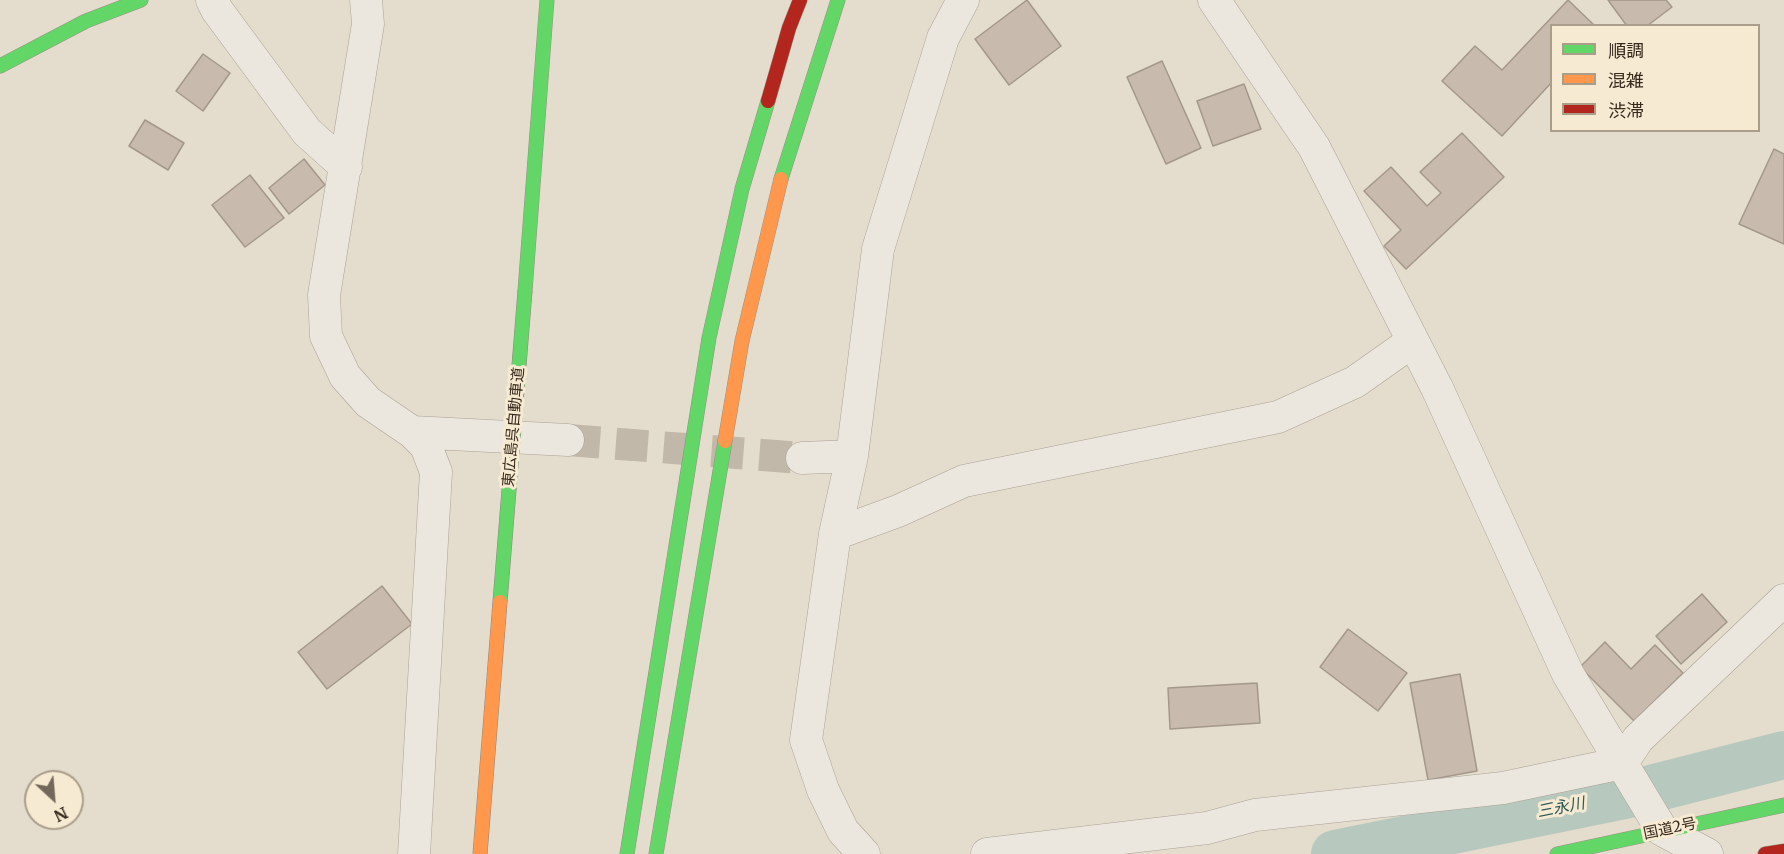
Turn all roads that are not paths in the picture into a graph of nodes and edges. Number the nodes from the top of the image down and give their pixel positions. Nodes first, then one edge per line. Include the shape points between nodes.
1 (141, 0) edge
2 (212, 0) edge
3 (366, 0) edge
4 (547, 0) edge
5 (800, 0) edge
6 (838, 0) edge
7 (963, 0) edge
8 (1214, 0) edge
9 (0, 66) edge
10 (527, 82) dead end
11 (346, 167) junction
12 (525, 291) junction
13 (1413, 341) junction
14 (412, 432) junction
15 (568, 440) tunnel mouth
16 (852, 456) junction
17 (802, 458) tunnel mouth
18 (835, 534) junction
19 (1784, 600) edge
20 (1622, 763) junction
21 (1784, 805) edge
22 (1662, 830) junction
23 (1784, 851) edge
24 (414, 854) edge
25 (480, 854) edge
26 (627, 854) edge
27 (656, 854) edge
28 (864, 854) edge
29 (987, 854) edge
30 (1557, 854) edge
31 (1707, 854) edge
32 (1765, 854) edge

1 - 9 main road via 86,21
2 - 11 street via 307,132
3 - 11 street via 368,24
4 - 12 main road, 東広島呉自動車道
5 - 26 main road via 742,189 709,338
6 - 27 main road via 778,189 742,341
7 - 16 street via 943,38 878,249
8 - 13 street via 1314,147
10 - 12 main road
11 - 14 street via 324,295 326,336 345,376 368,402
12 - 25 main road, 東広島呉自動車道, bridge
13 - 18 street via 1355,382 1278,417 964,481
13 - 20 street via 1568,674
14 - 15 street
14 - 24 street via 426,446 436,472
16 - 17 street
16 - 18 street
18 - 28 street via 806,740 823,790 843,831
19 - 20 street via 1638,739
20 - 22 street
20 - 29 street via 1503,788 1255,814 1207,828
21 - 22 main road, 国道2号
22 - 30 main road, 国道2号
22 - 31 street
23 - 32 main road

